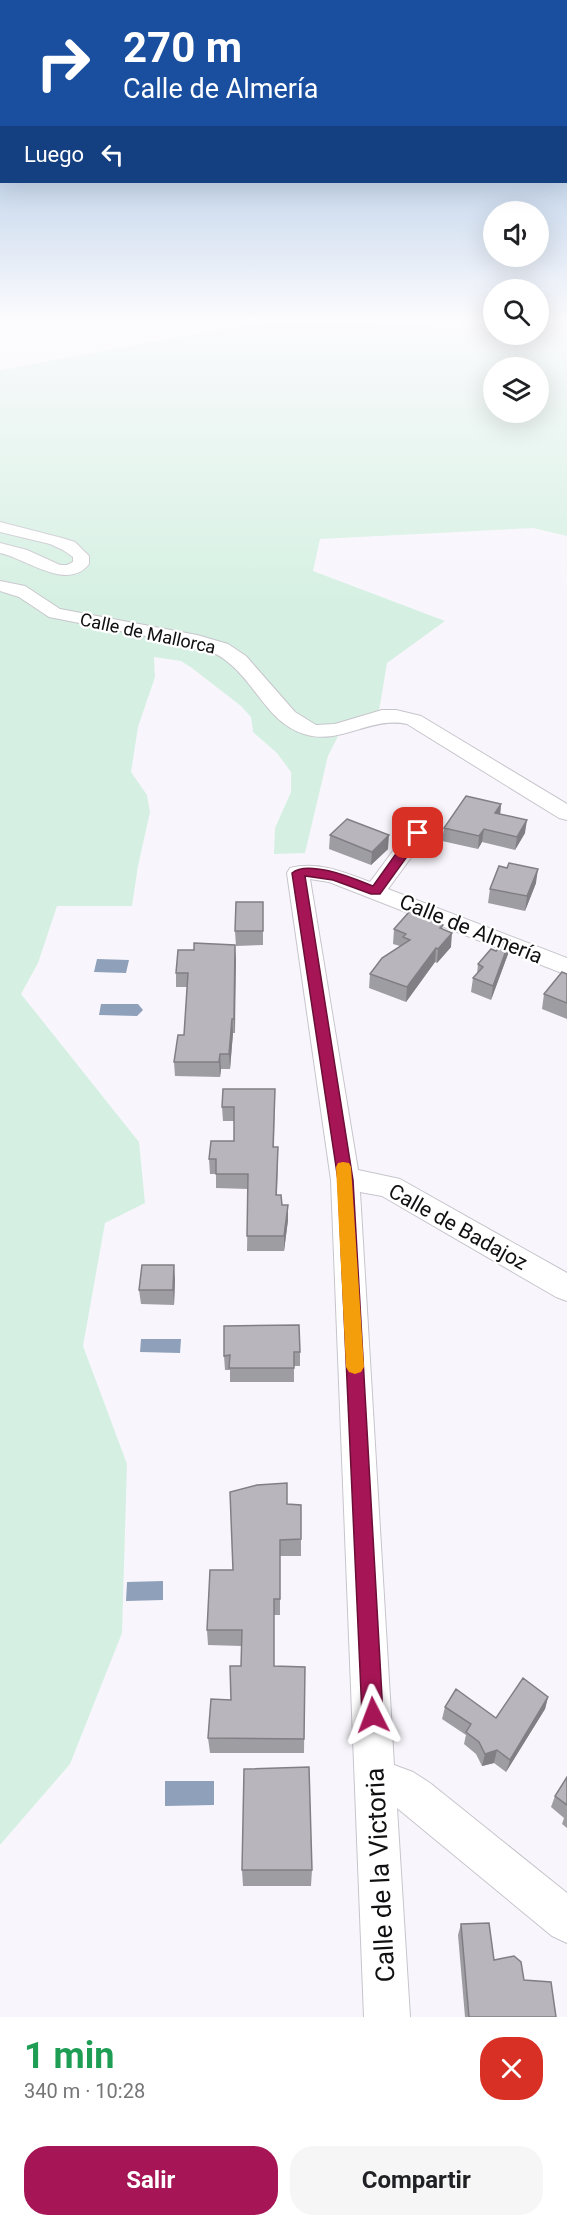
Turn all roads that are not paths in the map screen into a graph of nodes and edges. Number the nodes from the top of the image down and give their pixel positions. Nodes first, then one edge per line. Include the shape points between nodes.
1 (0, 527) edge
2 (0, 548) edge
3 (0, 586) edge
4 (567, 813) edge
5 (418, 833) dead end
6 (298, 873) joint
7 (375, 891) junction
8 (567, 967) edge
9 (345, 1180) junction
10 (567, 1288) edge
11 (376, 1784) junction
12 (567, 1921) edge
13 (387, 2017) edge

1 - 2 street via 69,546 81,556 81,564 71,570 57,570 19,552
3 - 4 street, Calle de Mallorca via 24,590 55,613 223,649 240,662 291,720 312,730 326,732 378,717 414,720
5 - 7 street, Calle de Almería
6 - 7 street, Calle de Almería via 316,872
6 - 9 street, Calle de la Victoria
7 - 8 street, Calle de Almería
9 - 10 street, Calle de Badajoz via 390,1187
9 - 11 street, Calle de la Victoria
11 - 12 street via 399,1786 416,1797
11 - 13 street, Calle de la Victoria

